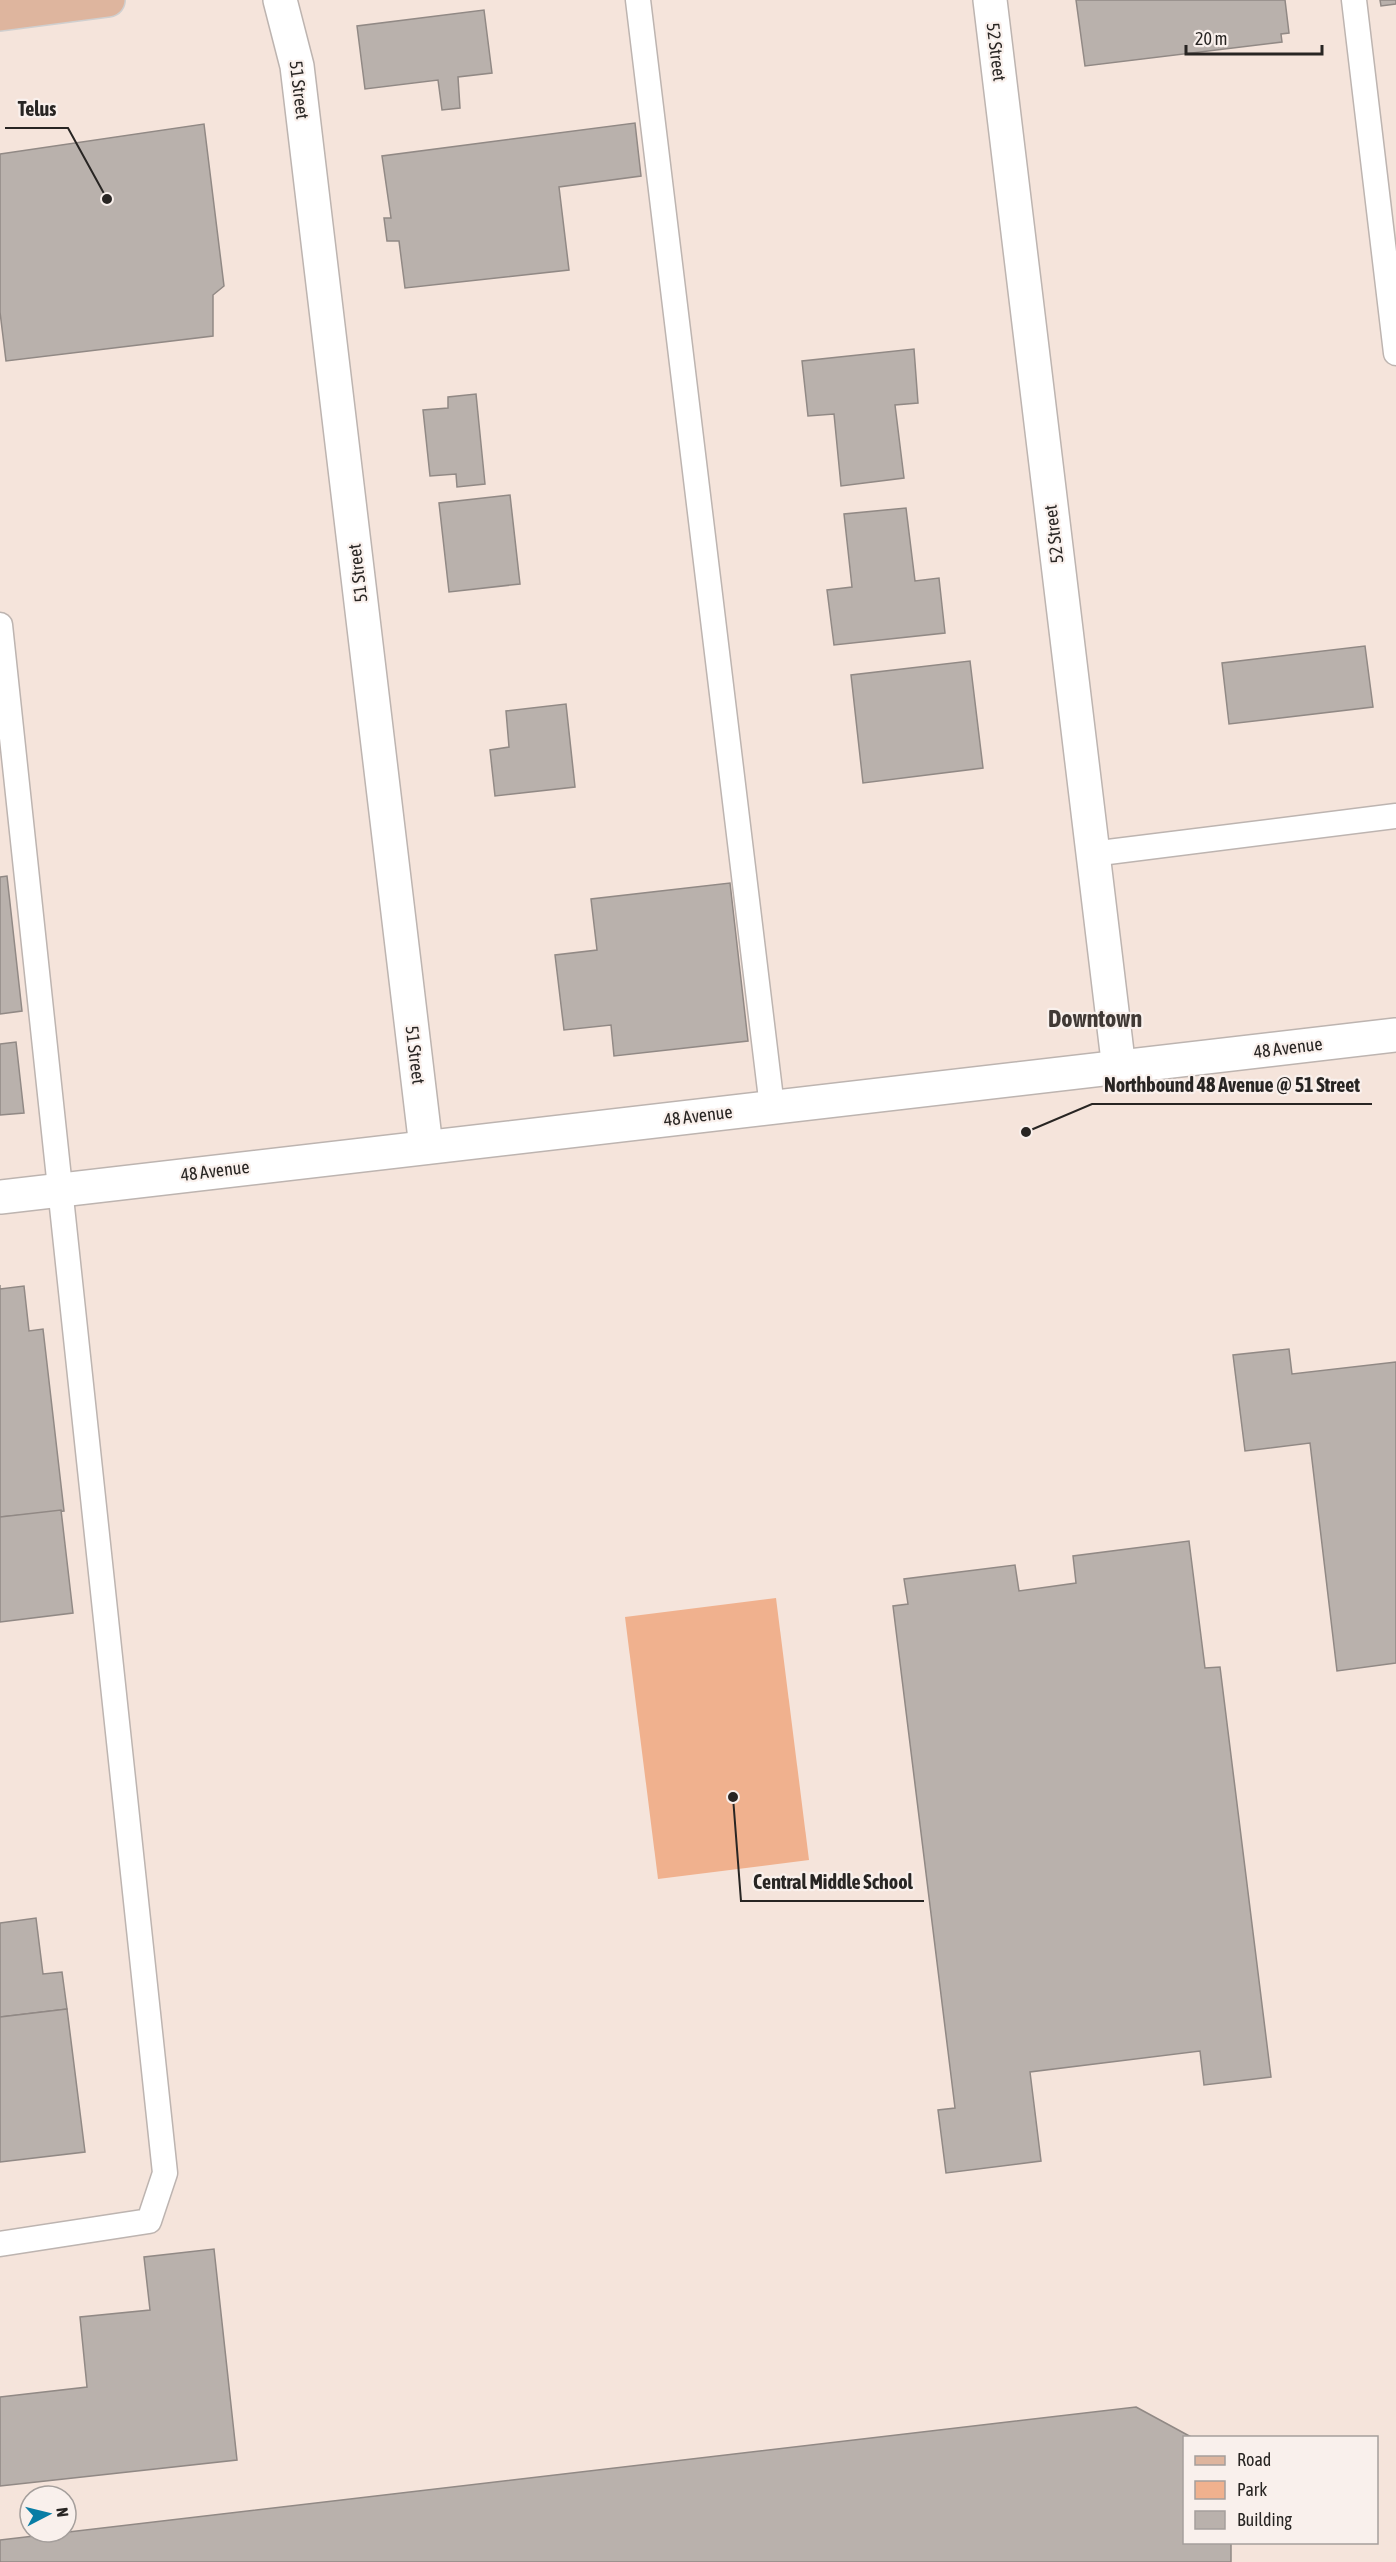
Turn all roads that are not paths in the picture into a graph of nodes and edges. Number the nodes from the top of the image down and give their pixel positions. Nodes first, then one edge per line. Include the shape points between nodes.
1 (108, 0) edge
2 (280, 0) edge
3 (638, 0) edge
4 (990, 0) edge
5 (1354, 0) edge
6 (0, 14) edge
7 (1396, 353) edge
8 (0, 626) edge
9 (1396, 816) edge
10 (1092, 854) junction
11 (1396, 1035) edge
12 (1119, 1069) junction
13 (772, 1107) junction
14 (426, 1147) junction
15 (62, 1190) junction
16 (0, 1197) edge
17 (0, 2244) edge

1 - 6 main road
2 - 14 street, 51 Street via 297,66
3 - 13 lane
4 - 10 street, 52 Street
5 - 7 lane
8 - 15 lane
9 - 10 lane
10 - 12 street, 52 Street
11 - 12 street, 48 Avenue
12 - 13 street, 48 Avenue
13 - 14 street, 48 Avenue
14 - 15 street, 48 Avenue
15 - 16 street, 48 Avenue
15 - 17 lane via 165,2173 149,2221

